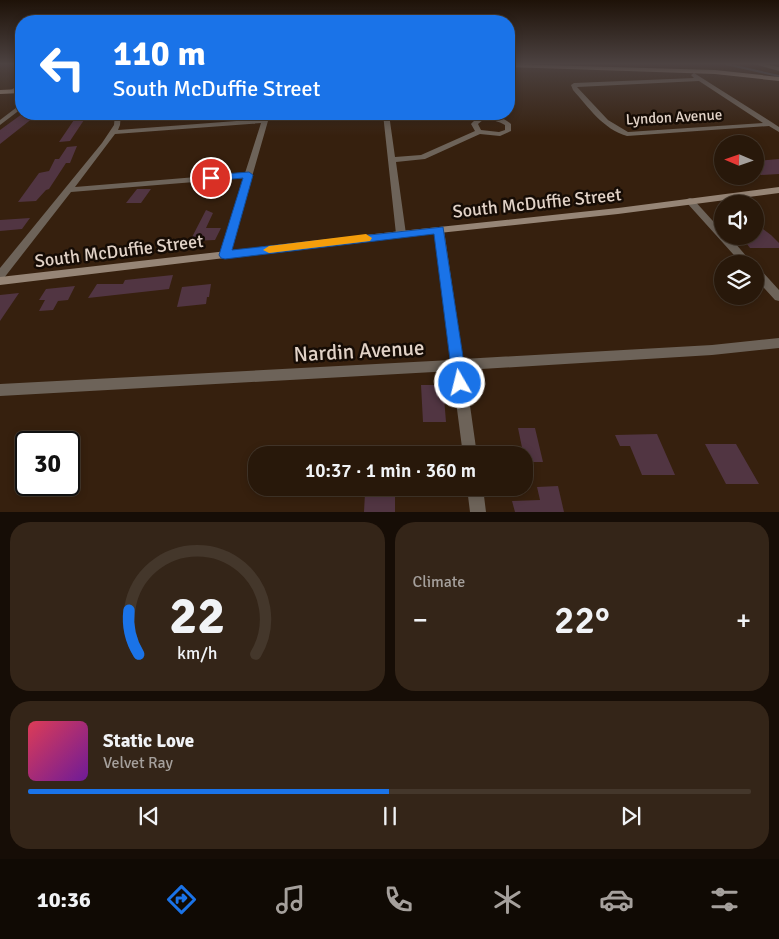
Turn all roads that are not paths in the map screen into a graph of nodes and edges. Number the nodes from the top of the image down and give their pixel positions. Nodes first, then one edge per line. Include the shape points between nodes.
1 (575, 88) edge
2 (713, 88) edge
3 (13, 91) edge
4 (0, 92) edge
5 (15, 111) edge
6 (117, 120) edge
7 (229, 120) edge
8 (267, 120) edge
9 (387, 120) edge
10 (0, 123) edge
11 (771, 124) junction
12 (779, 130) edge
13 (112, 132) junction
14 (479, 132) dead end
15 (391, 160) junction
16 (249, 175) junction
17 (68, 190) junction
18 (779, 190) edge
19 (690, 202) junction
20 (714, 227) edge
21 (439, 230) junction
22 (401, 234) junction
23 (731, 245) edge
24 (225, 255) junction
25 (740, 255) edge
26 (0, 275) edge
27 (764, 280) edge
28 (0, 281) edge
29 (778, 295) edge
30 (779, 344) edge
31 (458, 365) junction
32 (0, 390) edge
33 (469, 446) edge
34 (476, 496) edge
35 (478, 512) edge

1 - 11 street, Lyndon Avenue via 610,125 627,134
2 - 11 street
3 - 4 street
5 - 10 street
6 - 13 street
7 - 13 street
8 - 16 street
9 - 15 street
11 - 12 street
13 - 17 street
14 - 15 street via 422,157
15 - 22 street
16 - 17 street
16 - 24 street
17 - 26 street
18 - 19 street, South McDuffie Street
19 - 20 street
19 - 21 street, South McDuffie Street
21 - 22 street, South McDuffie Street
21 - 31 street
22 - 24 street, South McDuffie Street
23 - 25 street
24 - 28 street, South McDuffie Street
27 - 29 street
30 - 31 street, Nardin Avenue
31 - 32 street, Nardin Avenue
31 - 33 street
34 - 35 street

